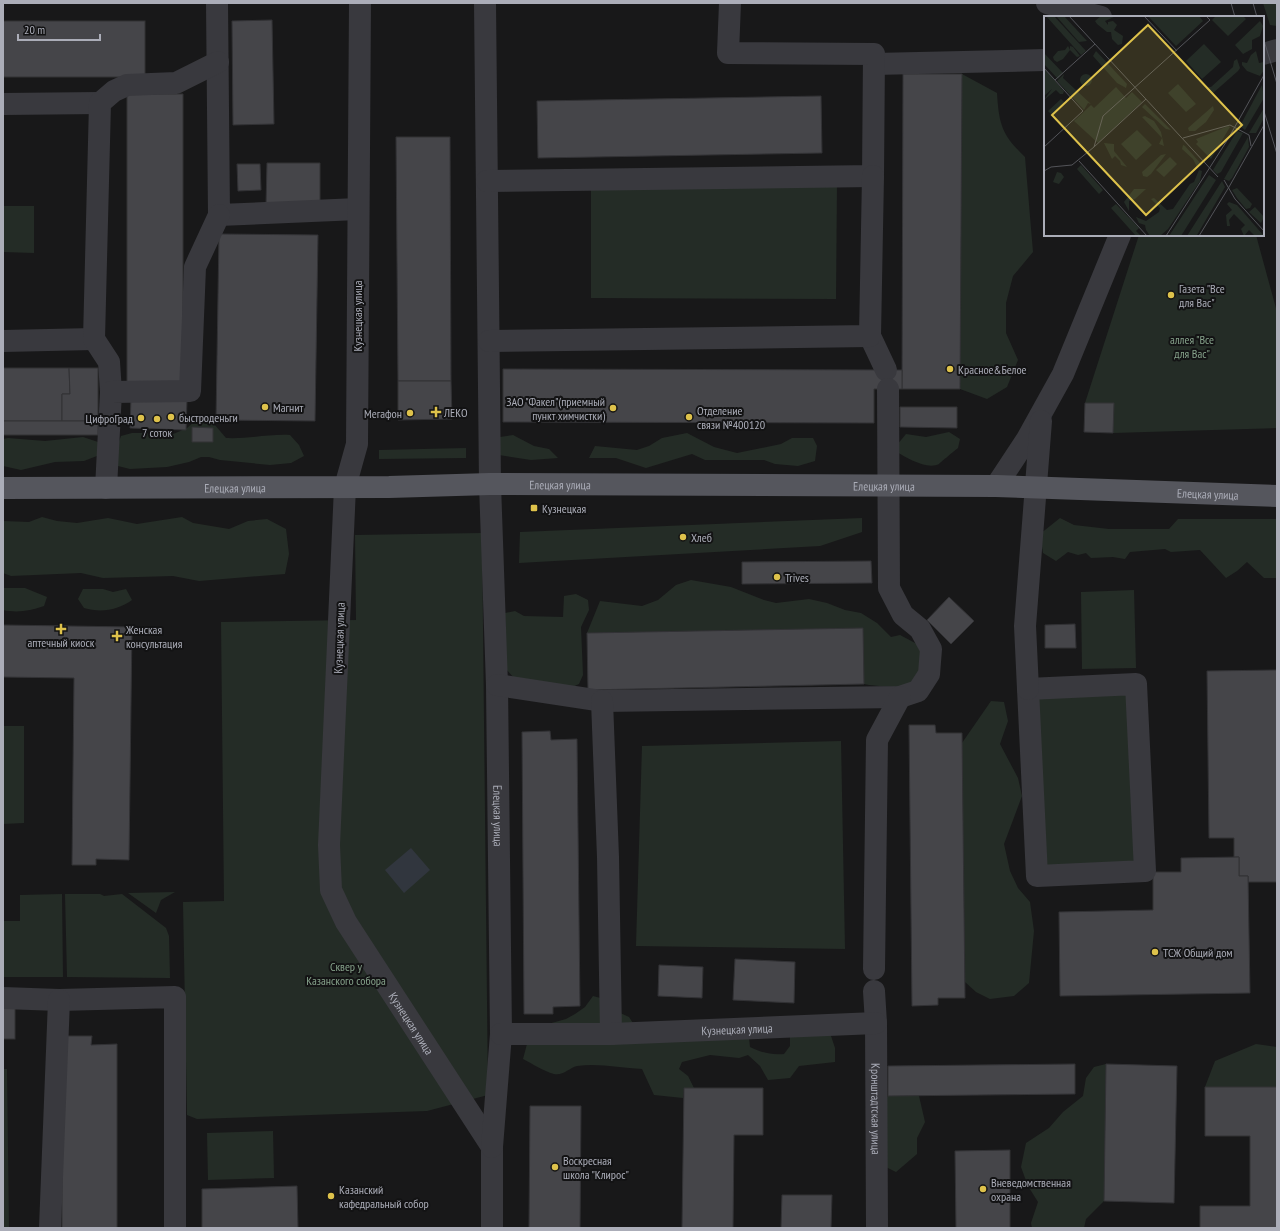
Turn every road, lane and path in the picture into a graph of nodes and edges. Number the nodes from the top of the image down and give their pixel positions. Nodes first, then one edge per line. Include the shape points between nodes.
1 (217, 3) edge
2 (360, 3) edge
3 (485, 3) edge
4 (730, 3) edge
5 (1047, 3) edge
6 (1098, 3) edge
7 (1097, 16) edge
8 (1101, 16) edge
9 (1277, 50) edge
10 (1264, 54) edge
11 (1044, 60) edge
12 (218, 62) junction
13 (874, 64) junction
14 (100, 103) junction
15 (3, 104) edge
16 (873, 176) junction
17 (487, 181) junction
18 (358, 209) junction
19 (219, 215) junction
20 (1120, 236) edge
21 (870, 336) junction
22 (94, 339) junction
23 (3, 341) edge
24 (489, 341) junction
25 (111, 392) junction
26 (1042, 414) junction
27 (490, 484) junction
28 (996, 486) junction
29 (345, 487) junction
30 (888, 487) junction
31 (3, 488) edge
32 (106, 488) junction
33 (1035, 488) junction
34 (1277, 496) edge
35 (497, 685) junction
36 (1028, 689) junction
37 (900, 697) junction
38 (602, 700) junction
39 (3, 998) edge
40 (59, 1000) junction
41 (876, 1023) junction
42 (501, 1034) junction
43 (611, 1034) junction
44 (492, 1146) junction
45 (50, 1228) edge
46 (175, 1228) edge
47 (492, 1228) edge
48 (877, 1228) edge

1 - 12 street
2 - 18 street, Кузнецкая улица
3 - 17 street
4 - 13 street via 728,53 874,54
5 - 7 street
6 - 8 street
9 - 10 street
11 - 13 street
12 - 14 street via 176,83 127,84
12 - 19 street
13 - 16 street
14 - 15 street
14 - 22 street
16 - 17 street
16 - 21 street
17 - 24 street
18 - 19 street
18 - 29 street, Кузнецкая улица via 357,444
19 - 25 street via 195,267 190,390
20 - 26 street via 1063,374
21 - 24 street
21 - 30 street via 887,379
22 - 23 street
22 - 25 street via 109,362
24 - 27 street
25 - 32 street
26 - 28 street
26 - 33 street
27 - 29 main road, Елецкая улица
27 - 30 main road, Елецкая улица
27 - 35 street, Елецкая улица
28 - 30 main road, Елецкая улица
28 - 33 main road, Елецкая улица
29 - 32 main road, Елецкая улица
29 - 44 street, Кузнецкая улица via 329,845 331,890 346,922
30 - 37 street via 889,588 903,615 920,629 931,649 929,674 918,691
31 - 32 main road, Елецкая улица
33 - 34 main road, Елецкая улица
33 - 36 street via 1025,626
35 - 38 street
35 - 42 street, Елецкая улица
36 - 36 street via 1037,876 1145,871 1136,684
37 - 38 street
37 - 41 street, Кронштадтская улица via 877,740 874,980
38 - 43 street
39 - 40 street
40 - 45 street
40 - 46 street via 175,997
41 - 43 street, Кузнецкая улица
41 - 48 street, Кронштадтская улица
42 - 43 street, Кузнецкая улица
42 - 44 street, Елецкая улица
44 - 47 street

